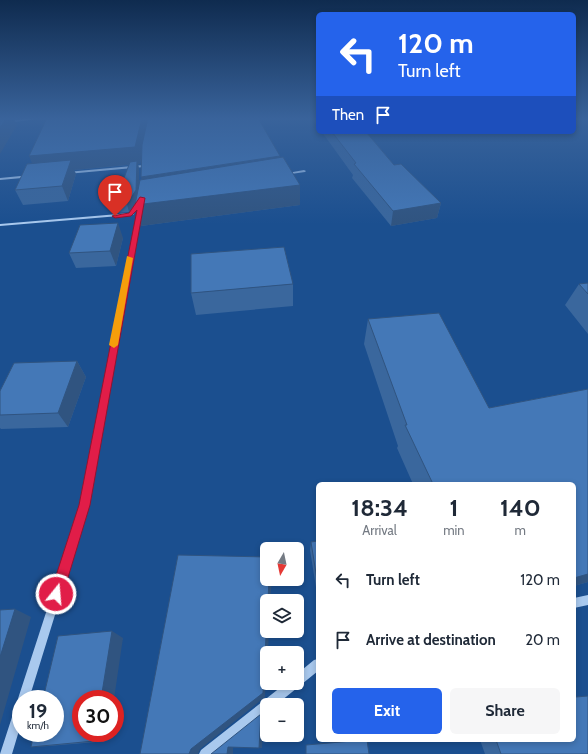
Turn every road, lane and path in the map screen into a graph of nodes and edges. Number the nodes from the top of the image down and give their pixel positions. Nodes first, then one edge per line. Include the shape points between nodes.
1 (144, 154) edge
2 (304, 171) dead end
3 (64, 173) edge
4 (40, 175) edge
5 (281, 175) edge
6 (0, 179) edge
7 (0, 225) edge
8 (588, 600) edge
9 (576, 603) edge
10 (316, 666) edge
11 (304, 675) edge
12 (26, 690) edge
13 (285, 690) edge
14 (12, 734) edge
15 (6, 754) edge
16 (205, 754) edge

1 - 3 street via 143,169
2 - 5 street
4 - 6 street
7 - 12 street via 131,214 142,195 85,505
8 - 9 street
10 - 11 street
13 - 16 street
14 - 15 street

